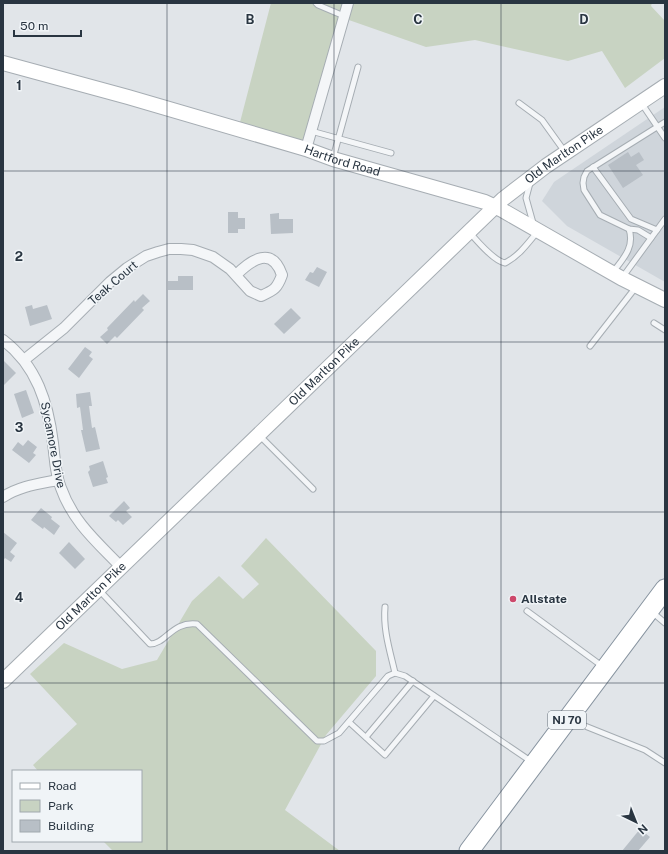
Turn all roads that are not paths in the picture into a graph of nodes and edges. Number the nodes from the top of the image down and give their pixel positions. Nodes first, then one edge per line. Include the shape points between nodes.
1 (316, 3) edge
2 (348, 3) edge
3 (344, 16) junction
4 (3, 63) edge
5 (358, 67) dead end
6 (665, 86) edge
7 (641, 102) junction
8 (519, 103) dead end
9 (665, 122) edge
10 (658, 127) junction
11 (311, 131) junction
12 (665, 138) edge
13 (338, 139) junction
14 (306, 149) junction
15 (391, 153) dead end
16 (566, 153) junction
17 (333, 159) junction
18 (593, 167) junction
19 (532, 176) junction
20 (495, 206) junction
21 (631, 219) junction
22 (665, 220) edge
23 (620, 225) junction
24 (536, 229) junction
25 (629, 229) junction
26 (657, 230) junction
27 (468, 231) junction
28 (651, 238) junction
29 (236, 275) junction
30 (617, 276) junction
31 (637, 286) junction
32 (665, 300) edge
33 (654, 323) dead end
34 (665, 330) edge
35 (3, 340) edge
36 (590, 346) dead end
37 (24, 360) junction
38 (259, 434) junction
39 (58, 480) junction
40 (313, 490) dead end
41 (3, 497) edge
42 (121, 567) junction
43 (99, 589) junction
44 (665, 589) edge
45 (385, 607) dead end
46 (650, 610) junction
47 (527, 611) dead end
48 (665, 623) edge
49 (606, 668) junction
50 (395, 674) junction
51 (3, 681) edge
52 (413, 681) junction
53 (434, 696) junction
54 (568, 719) junction
55 (349, 722) junction
56 (366, 737) junction
57 (665, 763) edge
58 (534, 764) junction
59 (469, 851) edge

1 - 3 lane
2 - 3 street
3 - 11 street
4 - 14 street, Hartford Road
5 - 13 lane
6 - 7 street, Old Marlton Pike
7 - 10 lane
7 - 16 street, Old Marlton Pike
8 - 16 lane via 542,120
9 - 10 lane
10 - 12 lane
10 - 18 lane
11 - 13 lane
11 - 14 street
13 - 15 lane
13 - 17 lane
14 - 17 street, Hartford Road
16 - 19 street, Old Marlton Pike
17 - 20 street, Hartford Road
18 - 21 lane
18 - 23 lane via 584,177 584,190 600,215
19 - 20 street, Old Marlton Pike
19 - 24 lane via 526,198
20 - 24 street, Hartford Road
20 - 27 street, Old Marlton Pike
21 - 23 lane
21 - 26 lane
22 - 26 lane
23 - 25 lane
24 - 27 lane via 526,246 505,263 494,257
24 - 30 street, Hartford Road
25 - 28 lane via 638,230
25 - 30 lane via 630,248
26 - 28 lane
27 - 38 street, Old Marlton Pike
28 - 30 lane
29 - 29 street, Teak Court via 250,291 261,296 278,286 282,275 275,261 264,257 256,259
29 - 37 street, Teak Court via 222,262 192,250 169,249 146,256 110,282 64,328
30 - 31 street, Hartford Road
31 - 32 street, Hartford Road
31 - 36 lane
33 - 34 lane
35 - 37 street, Sycamore Drive
37 - 39 street, Sycamore Drive via 40,388 50,420
38 - 40 lane
38 - 42 street, Old Marlton Pike
39 - 41 street via 25,486
39 - 42 street, Sycamore Drive via 66,501 81,526
42 - 43 street, Old Marlton Pike
43 - 51 street, Old Marlton Pike
43 - 55 lane via 150,644 161,640 177,627 188,623 197,624 317,741 324,741 339,733
44 - 46 highway, NJ 70
45 - 50 lane via 387,640
46 - 48 lane
46 - 49 highway, NJ 70
47 - 49 lane
49 - 54 highway, NJ 70
50 - 52 lane
50 - 55 lane via 388,676
52 - 53 lane
52 - 56 lane
53 - 56 lane via 385,755
53 - 58 lane
54 - 57 lane via 645,750
54 - 58 highway, NJ 70
55 - 56 lane
58 - 59 highway, NJ 70

